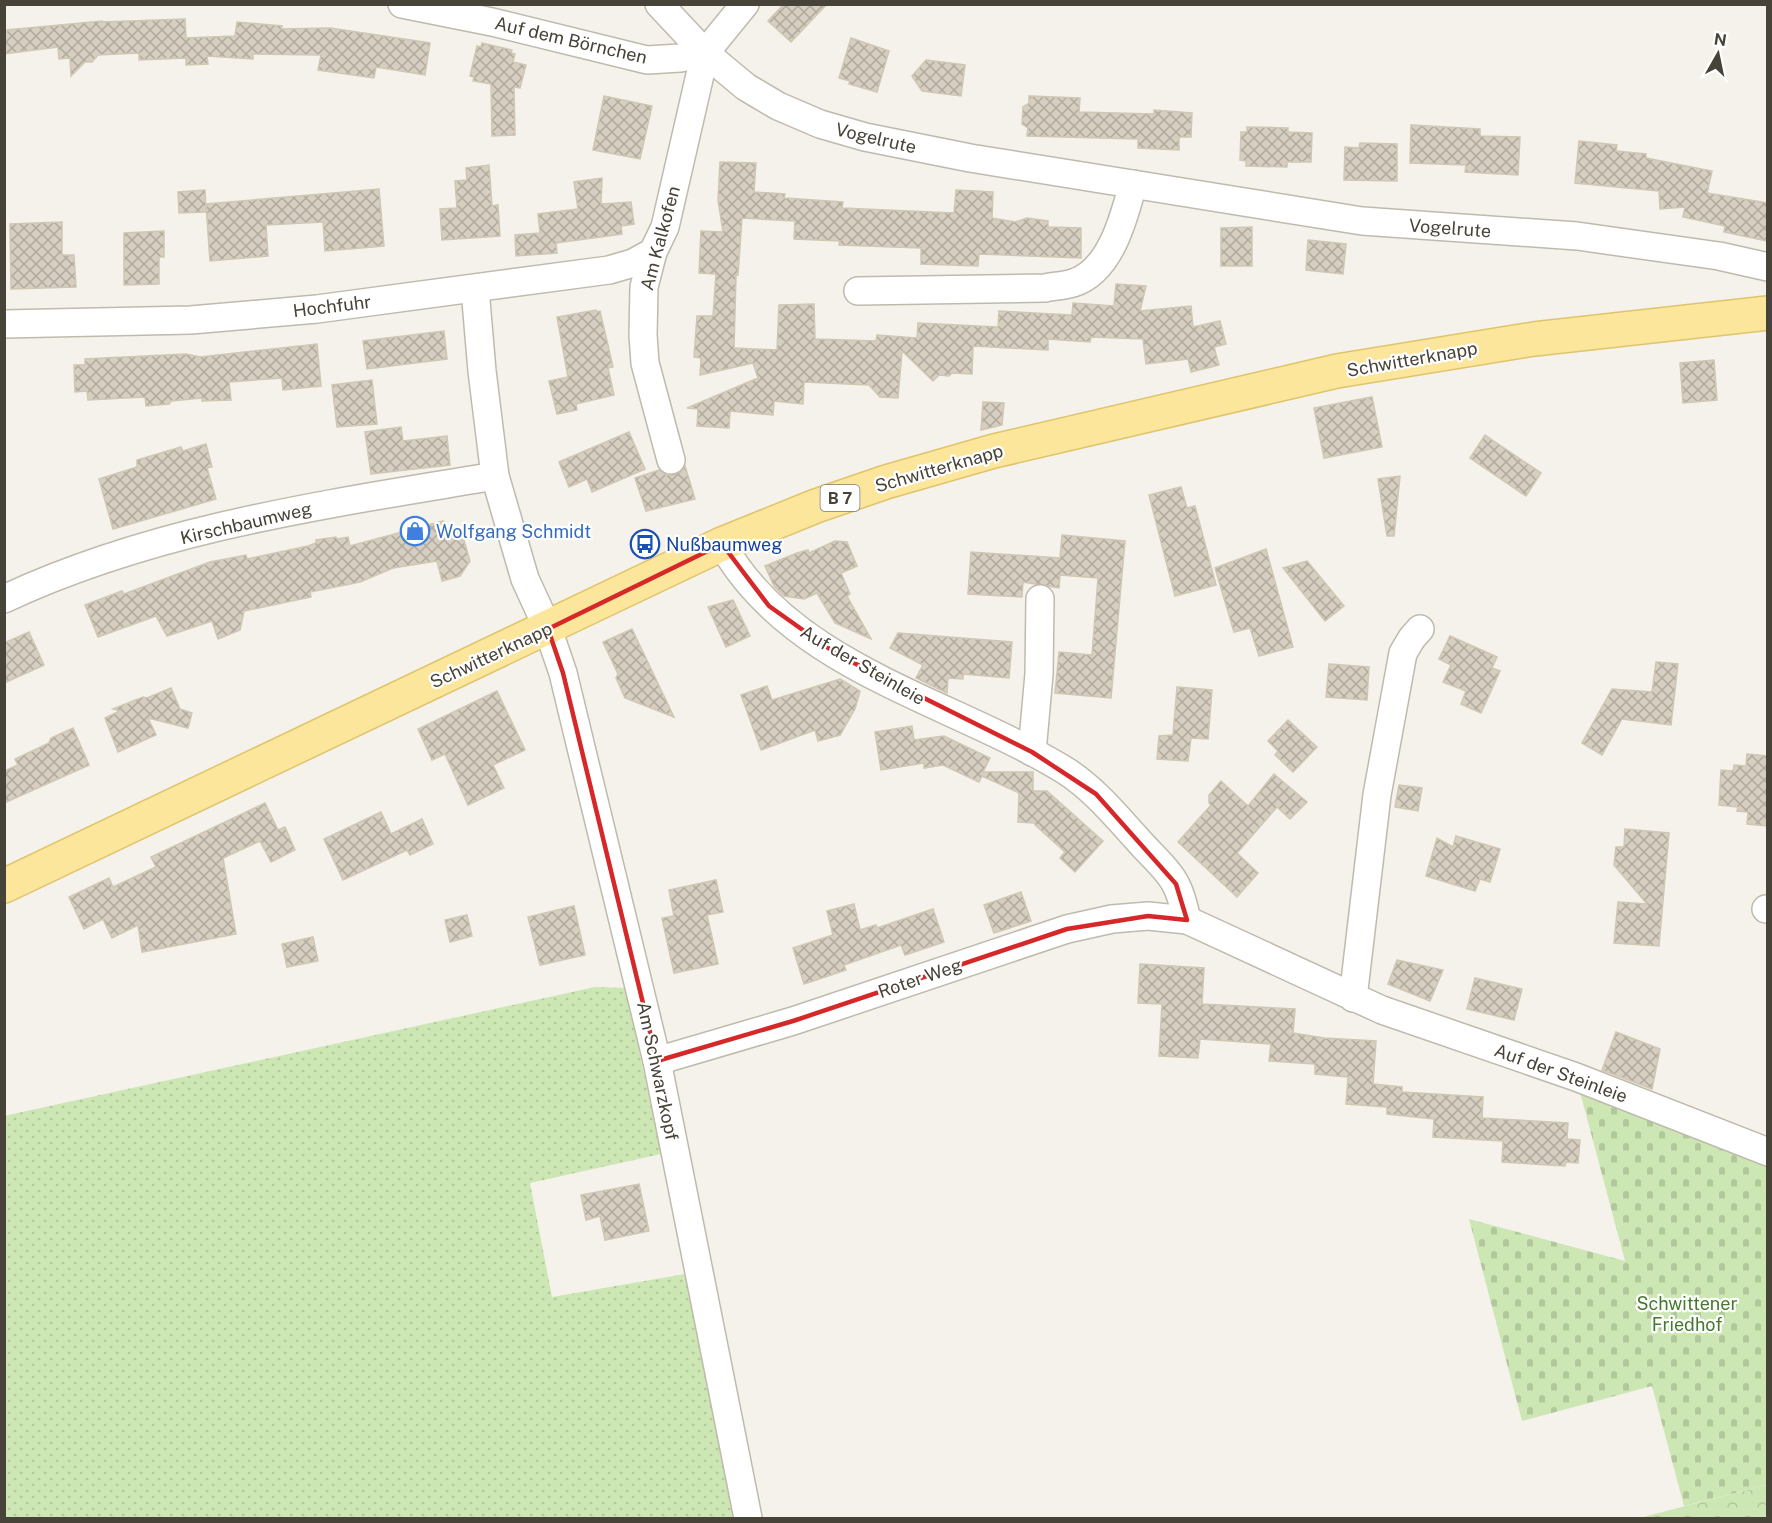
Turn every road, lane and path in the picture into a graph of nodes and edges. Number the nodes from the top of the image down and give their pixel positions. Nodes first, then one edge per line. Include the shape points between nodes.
1 (402, 4) edge
2 (659, 4) edge
3 (745, 4) edge
4 (705, 53) junction
5 (1133, 184) junction
6 (653, 252) junction
7 (1767, 267) edge
8 (475, 289) junction
9 (858, 291) dead end
10 (1767, 313) edge
11 (4, 324) edge
12 (671, 460) dead end
13 (495, 476) junction
14 (722, 544) junction
15 (4, 599) edge
16 (1040, 599) dead end
17 (548, 629) junction
18 (1420, 629) dead end
19 (1032, 752) junction
20 (4, 886) edge
21 (1187, 920) junction
22 (1353, 998) junction
23 (657, 1060) junction
24 (1767, 1152) edge
25 (748, 1518) edge

1 - 4 street, Auf dem Börnchen via 647,60
2 - 4 street, Vogelrute
3 - 4 street
4 - 5 street, Vogelrute via 746,87 820,124 970,158
4 - 6 street, Am Kalkofen via 665,227
5 - 7 street, Vogelrute via 1362,221 1577,236 1719,256
5 - 9 street via 1123,221 1107,255 1074,283 1045,288
6 - 8 street, Hochfuhr via 609,270
6 - 12 street, Am Kalkofen via 642,309 645,363
8 - 11 street, Hochfuhr via 191,320
8 - 13 street
10 - 14 main road, Schwitterknapp / B 7 via 1534,339 1337,371 994,451 816,506
13 - 15 street, Kirschbaumweg via 264,517 186,536 117,555
13 - 17 street via 525,579
14 - 17 main road, Schwitterknapp / B 7
14 - 19 street, Auf der Steinleie via 769,606 838,655 910,695
16 - 19 street
17 - 20 main road, Schwitterknapp / B 7
17 - 23 street, Am Schwarzkopf via 563,673
18 - 22 street via 1403,653 1383,757
19 - 21 street, Auf der Steinleie via 1068,772 1096,794 1176,884
21 - 22 street, Auf der Steinleie
21 - 23 street, Roter Weg via 1148,916 1067,929 793,1021
22 - 24 street, Auf der Steinleie via 1576,1077
23 - 25 street, Am Schwarzkopf

